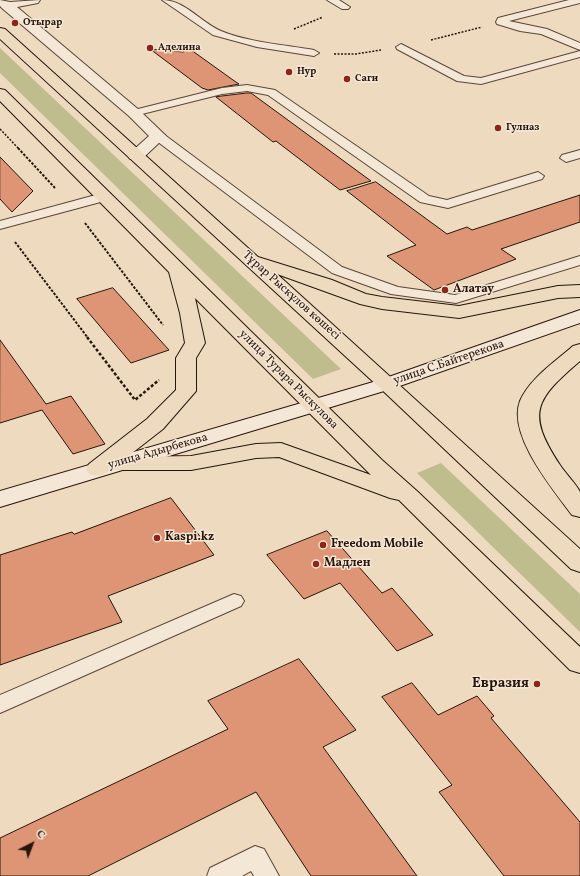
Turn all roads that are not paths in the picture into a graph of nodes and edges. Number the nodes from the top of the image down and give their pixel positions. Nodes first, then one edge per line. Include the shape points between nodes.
1 (34, 0) edge
2 (167, 0) edge
3 (332, 0) edge
4 (580, 0) edge
5 (4, 3) edge
6 (345, 7) road end
7 (0, 32) edge
8 (401, 47) road end
9 (580, 47) edge
10 (314, 53) road end
11 (580, 54) edge
12 (0, 93) edge
13 (134, 114) junction
14 (158, 136) junction
15 (580, 154) edge
16 (136, 156) junction
17 (566, 158) dead end
18 (538, 176) dead end
19 (103, 196) junction
20 (1, 224) edge
21 (250, 260) junction
22 (580, 260) edge
23 (178, 270) junction
24 (580, 291) edge
25 (580, 316) edge
26 (580, 350) edge
27 (387, 384) junction
28 (317, 407) junction
29 (106, 467) junction
30 (410, 497) junction
31 (0, 500) edge
32 (580, 509) edge
33 (580, 563) edge
34 (234, 601) dead end
35 (580, 663) edge
36 (0, 704) edge
37 (219, 876) edge
38 (267, 876) edge

1 - 5 street
2 - 10 lane via 217,33 257,44
3 - 6 lane
4 - 9 lane via 501,22 520,28 543,30
5 - 13 street
7 - 16 main road, Тұрар Рыскұлов көшесі
8 - 11 lane via 461,79 481,81
12 - 19 main road, улица Турара Рыскулова
13 - 14 street
13 - 18 lane via 247,88 270,92 425,198 448,204
14 - 16 street
14 - 22 lane via 337,270 396,291 456,300
15 - 17 lane
16 - 21 main road, Тұрар Рыскұлов көшесі
19 - 20 lane
19 - 23 main road, улица Турара Рыскулова
21 - 24 main road via 382,304 459,312 558,292
21 - 27 main road, Тұрар Рыскұлов көшесі
23 - 28 main road, улица Турара Рыскулова
23 - 29 main road via 195,343 186,358 186,391 155,424
25 - 27 street, улица С.Байтерекова
26 - 32 main road via 544,385 531,402 528,415 530,433 539,450
27 - 28 street, улица С.Байтерекова
27 - 33 main road, Тұрар Рыскұлов көшесі
28 - 29 street, улица Адырбекова
28 - 30 main road, улица Турара Рыскулова via 374,465
29 - 30 main road via 191,463 256,451 281,450
29 - 31 street, улица Адырбекова
30 - 35 main road, улица Турара Рыскулова
34 - 36 lane
37 - 38 lane via 255,857

